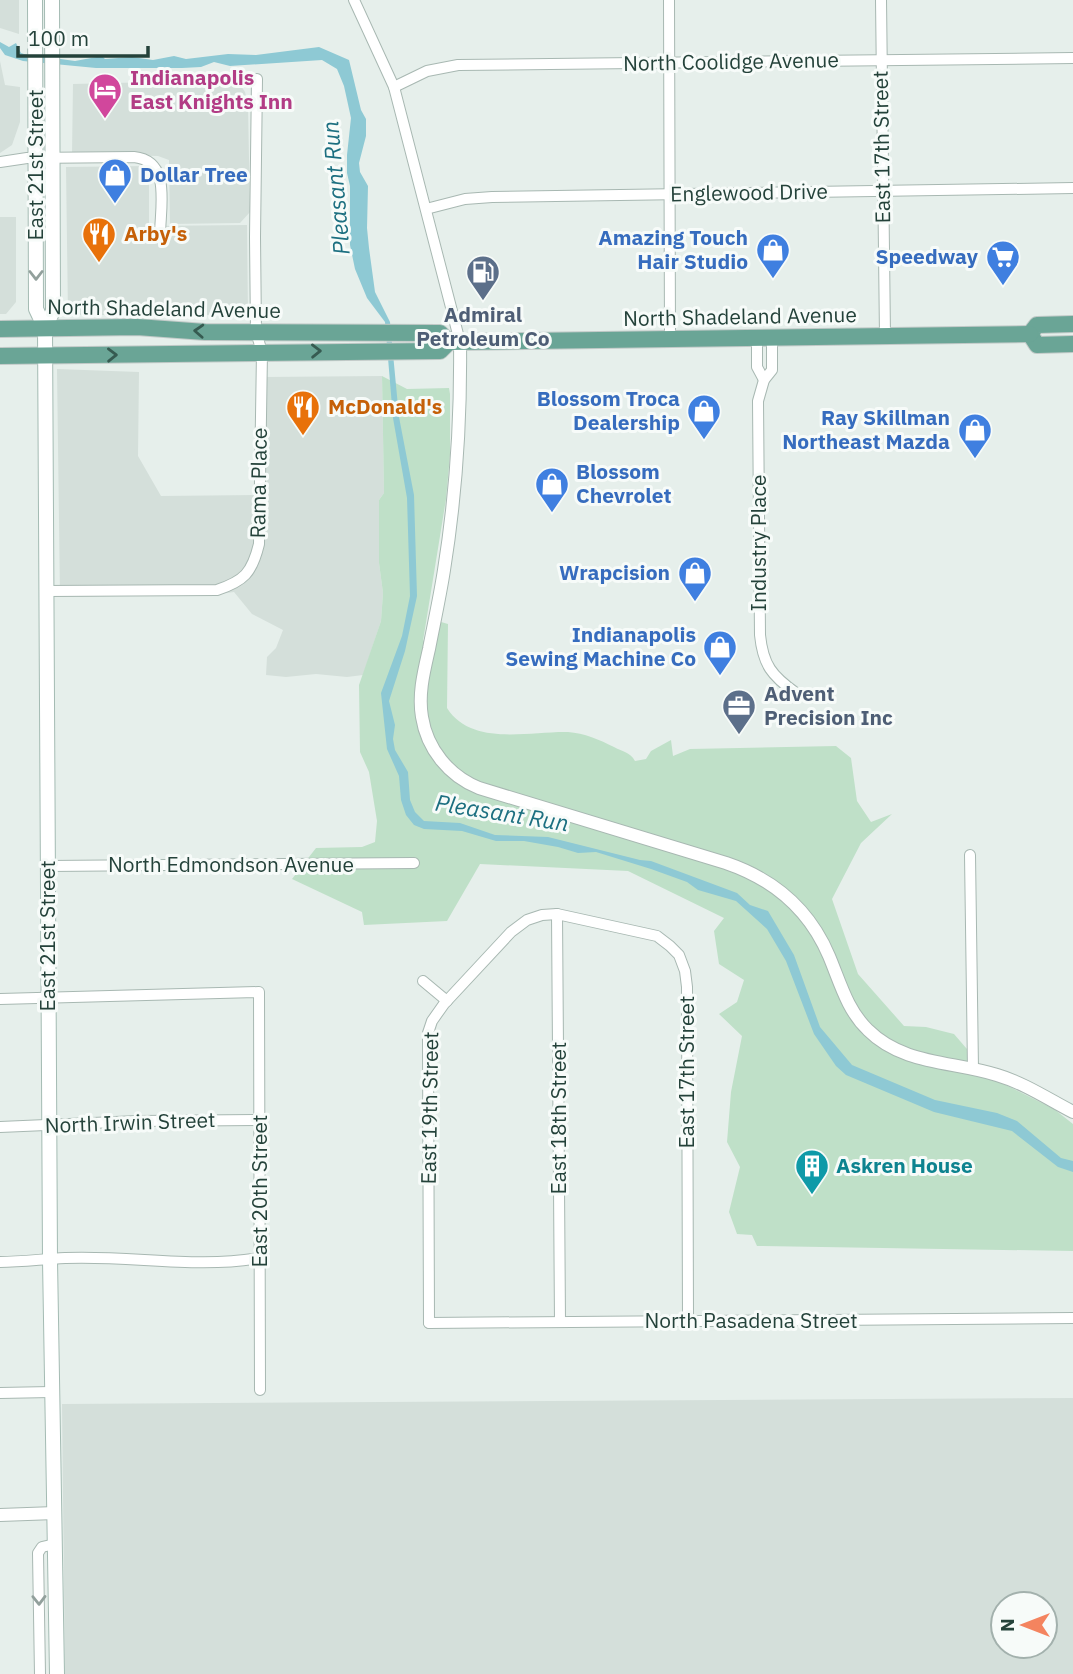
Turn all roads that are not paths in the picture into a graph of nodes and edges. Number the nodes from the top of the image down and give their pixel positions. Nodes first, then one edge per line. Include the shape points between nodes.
1 (35, 0) edge
2 (52, 0) edge
3 (354, 0) edge
4 (669, 0) edge
5 (881, 0) edge
6 (1073, 58) edge
7 (881, 61) junction
8 (669, 63) junction
9 (257, 79) dead end
10 (394, 87) junction
11 (44, 158) junction
12 (0, 162) edge
13 (1073, 188) edge
14 (882, 191) junction
15 (669, 194) junction
16 (426, 209) junction
17 (160, 236) dead end
18 (1073, 324) edge
19 (45, 328) junction
20 (0, 329) edge
21 (256, 332) junction
22 (1030, 334) junction
23 (885, 336) junction
24 (764, 338) junction
25 (670, 339) junction
26 (455, 342) junction
27 (1073, 344) edge
28 (262, 352) junction
29 (0, 356) edge
30 (45, 356) junction
31 (46, 592) junction
32 (796, 692) dead end
33 (970, 855) dead end
34 (414, 863) dead end
35 (48, 866) junction
36 (557, 914) junction
37 (423, 981) dead end
38 (49, 997) junction
39 (0, 999) edge
40 (447, 1001) junction
41 (973, 1069) junction
42 (1073, 1112) edge
43 (260, 1120) junction
44 (50, 1126) junction
45 (0, 1127) edge
46 (260, 1258) junction
47 (50, 1260) junction
48 (0, 1262) edge
49 (1073, 1318) edge
50 (688, 1321) junction
51 (560, 1322) junction
52 (429, 1323) junction
53 (420, 1332) dead end
54 (260, 1390) dead end
55 (51, 1392) junction
56 (0, 1393) edge
57 (55, 1513) junction
58 (0, 1514) edge
59 (55, 1544) junction
60 (40, 1674) edge
61 (57, 1674) edge

1 - 11 main road, East 21st Street via 35,74
2 - 11 main road, East 21st Street via 52,76
3 - 10 street
4 - 8 street
5 - 7 street, East 17th Street
6 - 7 street, North Coolidge Avenue
7 - 8 street, North Coolidge Avenue
7 - 14 street, East 17th Street
8 - 10 street, North Coolidge Avenue via 458,65 427,71
8 - 15 street
9 - 21 street, Rama Place
10 - 16 street
11 - 12 street
11 - 17 street via 134,157 151,162 160,176
11 - 19 main road, East 21st Street via 36,309
13 - 14 street, Englewood Drive
14 - 15 street, Englewood Drive
14 - 23 street, East 17th Street
15 - 16 street, Englewood Drive via 486,197
15 - 25 street
16 - 26 street
18 - 22 main road, North Shadeland Avenue via 1037,325
19 - 20 main road, North Shadeland Avenue
21 -> 19 main road, North Shadeland Avenue
19 - 30 main road, East 21st Street
21 - 26 main road, North Shadeland Avenue via 440,334
21 - 28 street, Rama Place
22 - 23 main road, North Shadeland Avenue
22 - 27 main road, North Shadeland Avenue via 1037,345
23 - 24 main road, North Shadeland Avenue
24 - 25 main road, North Shadeland Avenue
24 - 32 street, Industry Place via 757,367 764,380 758,401 760,635 768,668
25 - 26 main road, North Shadeland Avenue
28 -> 26 main road, North Shadeland Avenue via 440,351
26 - 41 street via 460,398 453,500 420,700 425,733 439,758 479,788 763,878 790,898 810,923 853,1012 872,1034 923,1060
30 -> 28 main road, North Shadeland Avenue
28 - 31 street, Rama Place via 259,544 251,568 237,583 217,590
29 - 30 main road, North Shadeland Avenue
30 - 31 main road, East 21st Street
31 - 35 main road, East 21st Street
33 - 41 street
34 - 35 street, North Edmondson Avenue
35 - 38 main road, East 21st Street
36 - 40 street, East 19th Street via 519,924
36 - 50 street, East 17th Street via 657,936 674,949 684,967
36 - 51 street, East 18th Street
37 - 40 street
38 - 39 street
38 - 43 street, East 20th Street via 259,992
38 - 44 main road, East 21st Street
40 - 52 street, East 19th Street via 432,1021 428,1037
41 - 42 street via 1025,1086
43 - 44 street, North Irwin Street
43 - 46 street, East 20th Street
44 - 45 street, North Irwin Street
44 - 47 main road, East 21st Street
46 - 47 street via 224,1262
46 - 54 street, East 20th Street
47 - 48 street
47 - 55 main road, East 21st Street
49 - 50 street, North Pasadena Street
50 - 51 street, North Pasadena Street
51 - 52 street, North Pasadena Street
52 - 53 street
55 - 56 street
55 - 57 main road, East 21st Street
57 - 58 street
57 - 59 main road, East 21st Street
59 -> 60 street via 38,1553
59 - 61 main road, East 21st Street

